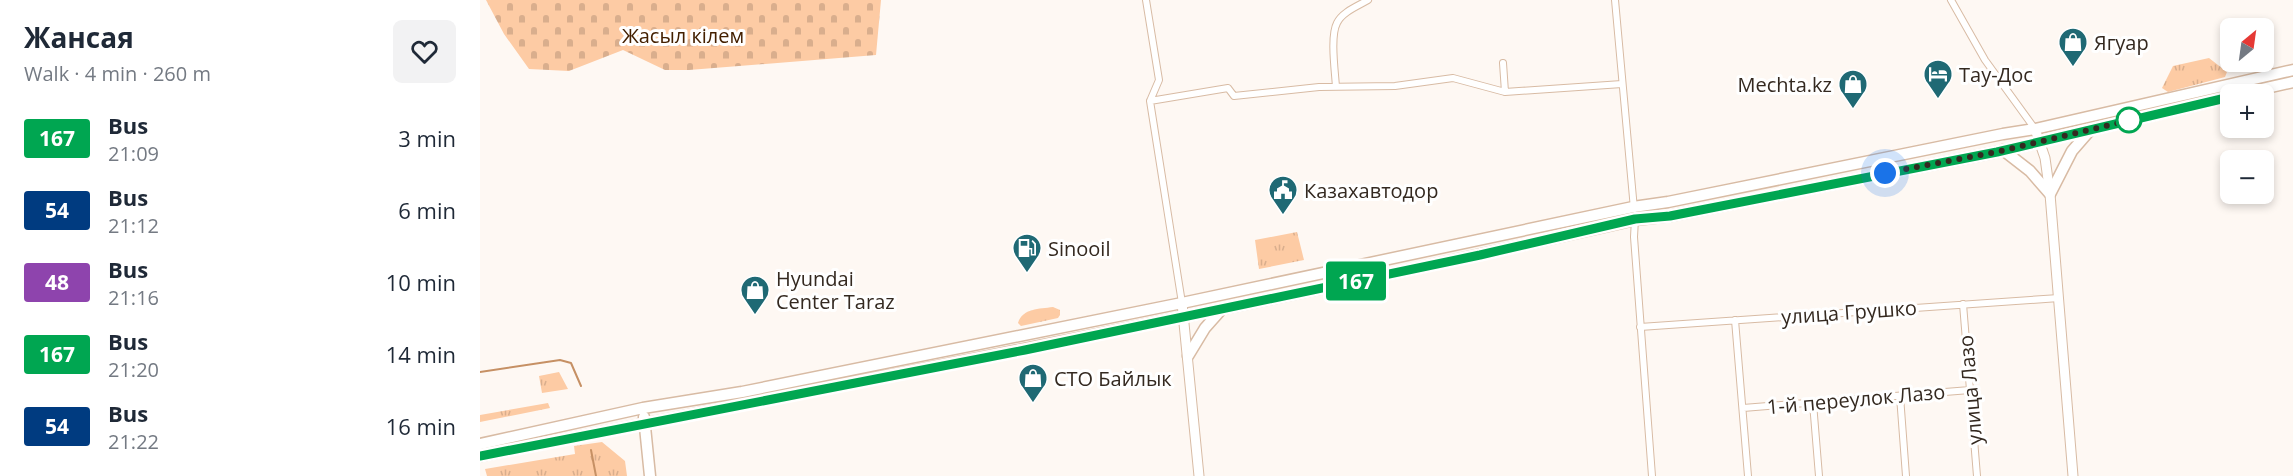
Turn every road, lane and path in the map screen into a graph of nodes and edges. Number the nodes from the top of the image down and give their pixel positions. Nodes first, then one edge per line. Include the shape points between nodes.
1 (1146, 0) edge
2 (1368, 0) edge
3 (1615, 0) edge
4 (1950, 0) edge
5 (1503, 63) dead end
6 (2291, 71) edge
7 (2293, 82) edge
8 (1622, 84) junction
9 (2274, 86) edge
10 (1336, 87) junction
11 (1505, 92) junction
12 (2220, 99) edge
13 (1150, 101) junction
14 (2092, 128) junction
15 (2035, 129) junction
16 (2040, 141) junction
17 (2003, 150) junction
18 (2050, 194) junction
19 (1634, 207) junction
20 (1635, 219) junction
21 (2059, 298) junction
22 (1182, 303) junction
23 (1963, 304) junction
24 (1221, 310) junction
25 (1184, 317) junction
26 (1735, 320) junction
27 (1640, 327) junction
28 (1188, 356) junction
29 (1970, 390) junction
30 (1900, 396) junction
31 (1813, 403) junction
32 (643, 408) junction
33 (1743, 408) junction
34 (645, 424) junction
35 (480, 444) edge
36 (480, 456) edge
37 (650, 476) edge
38 (1199, 476) edge
39 (1652, 476) edge
40 (1748, 476) edge
41 (1819, 476) edge
42 (1906, 476) edge
43 (1977, 476) edge
44 (2073, 476) edge

1 - 13 street via 1159,80
2 - 10 street via 1337,23
3 - 8 street
4 - 15 street via 1984,60
5 - 11 street
6 - 15 main road
7 - 9 main road
8 - 11 street
8 - 19 street
10 - 11 street via 1395,86 1453,78
10 - 13 street via 1234,96 1228,88
12 - 14 main road
13 - 22 street
14 - 16 main road
14 - 18 main road via 2072,152
15 - 16 street
15 - 19 main road
16 - 17 main road
16 - 18 street
17 - 18 main road via 2030,171
17 - 20 main road via 1670,216
18 - 21 street
19 - 20 street
19 - 22 main road
20 - 24 main road
20 - 27 street
21 - 23 street, улица Грушко
21 - 44 street
22 - 25 street
22 - 32 main road via 742,392
23 - 26 street, улица Грушко
23 - 29 street, улица Лазо
24 - 25 main road
24 - 28 main road
25 - 28 street
25 - 34 main road
26 - 27 street, улица Грушко
26 - 33 street
27 - 39 street
28 - 38 street
29 - 30 street, 1-й переулок Лазо
29 - 43 street, улица Лазо
30 - 31 street, 1-й переулок Лазо
30 - 42 street
31 - 33 street, 1-й переулок Лазо
31 - 41 street
32 - 34 main road
32 - 35 main road
33 - 40 street
34 - 36 main road
34 - 37 main road

